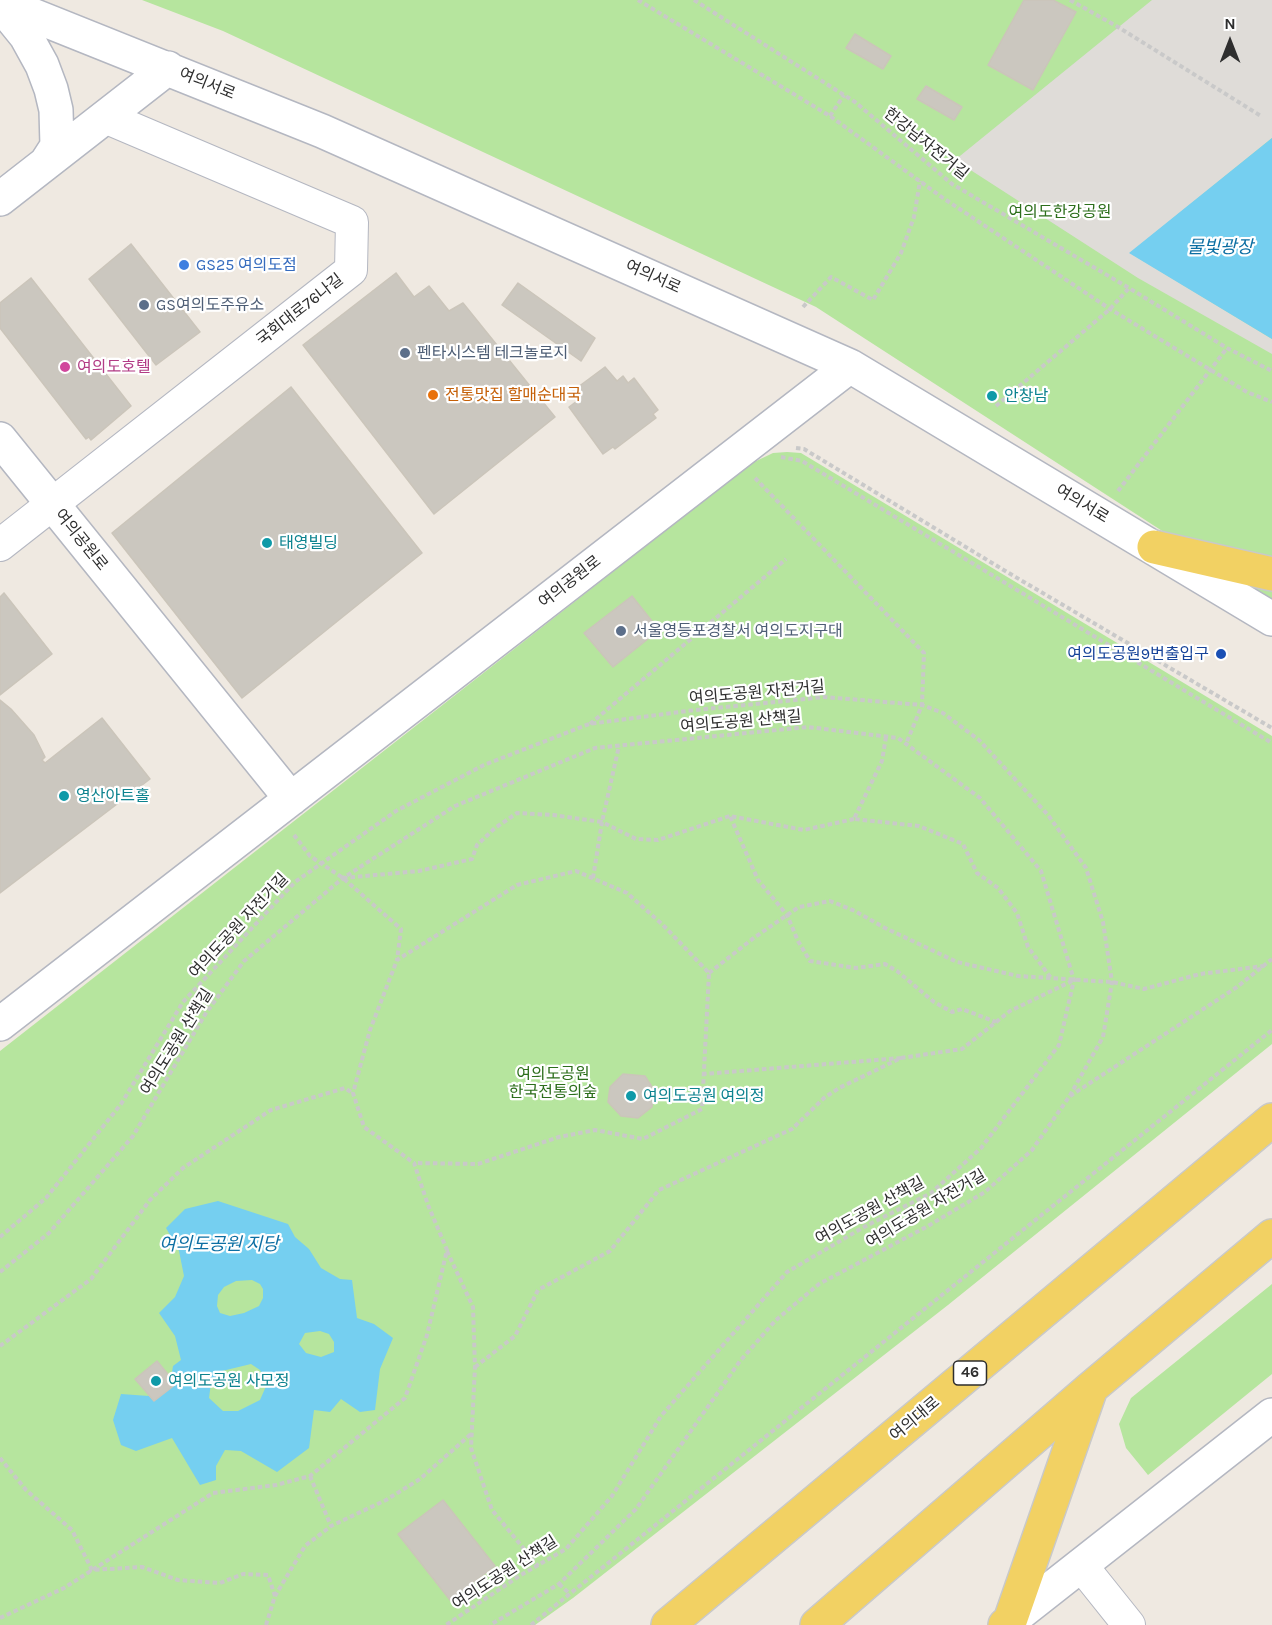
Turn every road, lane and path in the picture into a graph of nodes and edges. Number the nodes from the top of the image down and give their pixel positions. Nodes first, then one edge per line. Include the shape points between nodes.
1 (638, 0) edge
2 (694, 0) edge
3 (1070, 0) edge
4 (0, 3) edge
5 (168, 68) junction
6 (844, 95) junction
7 (830, 116) junction
8 (1262, 116) dead end
9 (105, 117) junction
10 (46, 163) junction
11 (920, 181) junction
12 (0, 200) edge
13 (1129, 288) junction
14 (803, 308) dead end
15 (1110, 309) junction
16 (1227, 348) junction
17 (850, 366) junction
18 (1210, 370) junction
19 (1272, 371) edge
20 (1272, 402) edge
21 (996, 406) dead end
22 (0, 439) edge
23 (794, 448) dead end
24 (733, 456) junction
25 (777, 456) dead end
26 (52, 505) junction
27 (1101, 515) junction
28 (0, 545) edge
29 (1154, 547) junction
30 (786, 559) dead end
31 (1272, 574) edge
32 (1272, 619) edge
33 (922, 705) junction
34 (589, 724) junction
35 (1272, 728) edge
36 (886, 736) junction
37 (1272, 743) edge
38 (906, 744) junction
39 (619, 746) junction
40 (291, 799) junction
41 (730, 816) junction
42 (854, 819) junction
43 (602, 822) junction
44 (301, 846) dead end
45 (322, 863) junction
46 (343, 878) junction
47 (593, 878) junction
48 (787, 915) junction
49 (1272, 959) edge
50 (397, 960) junction
51 (1264, 966) junction
52 (709, 973) junction
53 (1051, 979) junction
54 (1074, 980) junction
55 (1112, 982) junction
56 (996, 1022) junction
57 (0, 1024) edge
58 (1272, 1030) edge
59 (901, 1058) junction
60 (704, 1074) junction
61 (353, 1093) junction
62 (1069, 1097) junction
63 (1272, 1120) edge
64 (414, 1163) junction
65 (1272, 1236) edge
66 (0, 1237) edge
67 (447, 1251) junction
68 (0, 1272) edge
69 (0, 1346) edge
70 (475, 1367) junction
71 (1091, 1388) junction
72 (1272, 1416) edge
73 (472, 1433) junction
74 (0, 1458) edge
75 (310, 1476) junction
76 (331, 1526) junction
77 (1081, 1565) junction
78 (538, 1566) junction
79 (92, 1570) junction
80 (559, 1584) junction
81 (570, 1594) junction
82 (276, 1596) junction
83 (0, 1618) edge
84 (1007, 1623) edge
85 (266, 1625) edge
86 (446, 1625) edge
87 (490, 1625) edge
88 (531, 1625) edge
89 (668, 1625) edge
90 (817, 1625) edge
91 (1129, 1625) edge

1 - 7 path
2 - 6 path, 한강남자전거길
3 - 8 path
4 - 5 street, 여의서로
4 - 10 street via 26,36 51,89 57,146
5 - 9 street
5 - 17 street, 여의서로 via 322,130
6 - 7 path
6 - 13 path, 한강남자전거길 via 952,184
7 - 11 path
9 - 10 street
9 - 26 street, 국회대로76나길 via 352,222 351,270
10 - 12 street
11 - 14 path via 914,217 901,252 873,300 831,277
11 - 15 path
13 - 15 path
13 - 16 path, 한강남자전거길
15 - 18 path
15 - 21 path
16 - 18 path
16 - 19 path, 한강남자전거길
17 - 24 street, 여의공원로
17 - 27 street, 여의서로
18 - 20 path via 1246,392
18 - 27 path
22 - 26 street, 여의공원로
23 - 35 path via 804,449
24 - 33 path via 924,653
24 - 40 street, 여의공원로
25 - 37 path via 802,461
26 - 28 street, 국회대로76나길
26 - 40 street, 여의공원로
27 - 29 street, 여의서로
29 - 31 main road
29 - 32 street, 여의서로
30 - 34 path
33 - 34 path, 여의도공원 자전거길 via 824,697
33 - 38 path
33 - 55 path, 여의도공원 자전거길 via 943,713 978,740 1048,815 1086,868 1103,922
34 - 45 path, 여의도공원 자전거길 via 484,765 396,811
36 - 38 path, 여의도공원 산책길
36 - 39 path, 여의도공원 산책길 via 808,727
36 - 42 path via 882,761
38 - 54 path, 여의도공원 산책길 via 980,798 1041,871
39 - 43 path
39 - 46 path, 여의도공원 산책길 via 595,748 455,806
40 - 57 street, 여의공원로
41 - 42 path via 804,830
41 - 43 path via 658,840 636,839
41 - 48 path via 758,880
42 - 53 path via 919,826 963,844 977,873 999,888 1017,913 1028,947
43 - 46 path via 517,813 477,845 472,859 419,871
43 - 47 path
44 - 45 path
45 - 46 path
45 - 66 path, 여의도공원 자전거길 via 295,882 183,1002 121,1104 45,1198
46 - 50 path via 401,929
46 - 68 path, 여의도공원 산책길 via 244,961 206,1013 134,1136 49,1233
47 - 50 path via 576,871 517,885
47 - 52 path via 627,893
48 - 52 path
48 - 53 path via 799,907 830,902 957,962
48 - 56 path via 810,961 856,968 885,964 952,1012 962,1009
49 - 51 path
50 - 61 path via 370,1030
51 - 55 path via 1200,974 1144,989
51 - 62 path
52 - 60 path
53 - 54 path
54 - 55 path
54 - 56 path via 1010,1011
54 - 78 path, 여의도공원 산책길 via 1059,1045 981,1148 931,1193 787,1272 661,1416 612,1496 566,1549
55 - 62 path, 여의도공원 자전거길 via 1102,1037
56 - 59 path via 962,1049
58 - 81 path
59 - 60 path
59 - 70 path via 839,1088 792,1128 659,1190 610,1251 538,1290 515,1336
60 - 64 path via 702,1109 643,1139 595,1130 559,1137 478,1164
61 - 64 path via 364,1127
61 - 69 path via 345,1088 271,1110 183,1168 150,1200 91,1279
62 - 80 path, 여의도공원 자전거길 via 1032,1150 986,1192 819,1284 776,1320 740,1361 636,1509
63 - 89 main road, 여의대로 / 46
64 - 67 path
65 - 71 main road
67 - 70 path via 473,1307
67 - 75 path via 427,1335 405,1398
70 - 73 path
71 - 84 main road
71 - 90 main road
72 - 77 street
73 - 76 path via 420,1479
73 - 78 path via 471,1448 492,1510
74 - 79 path via 26,1490 72,1530
75 - 76 path
75 - 79 path via 213,1493
76 - 82 path via 305,1546
77 - 84 street
77 - 91 street
78 - 86 path, 여의도공원 산책길
79 - 82 path via 142,1567 178,1580 220,1583 243,1574 268,1575
79 - 83 path via 64,1588
80 - 81 path
80 - 87 path, 여의도공원 자전거길
81 - 88 path
82 - 85 path

